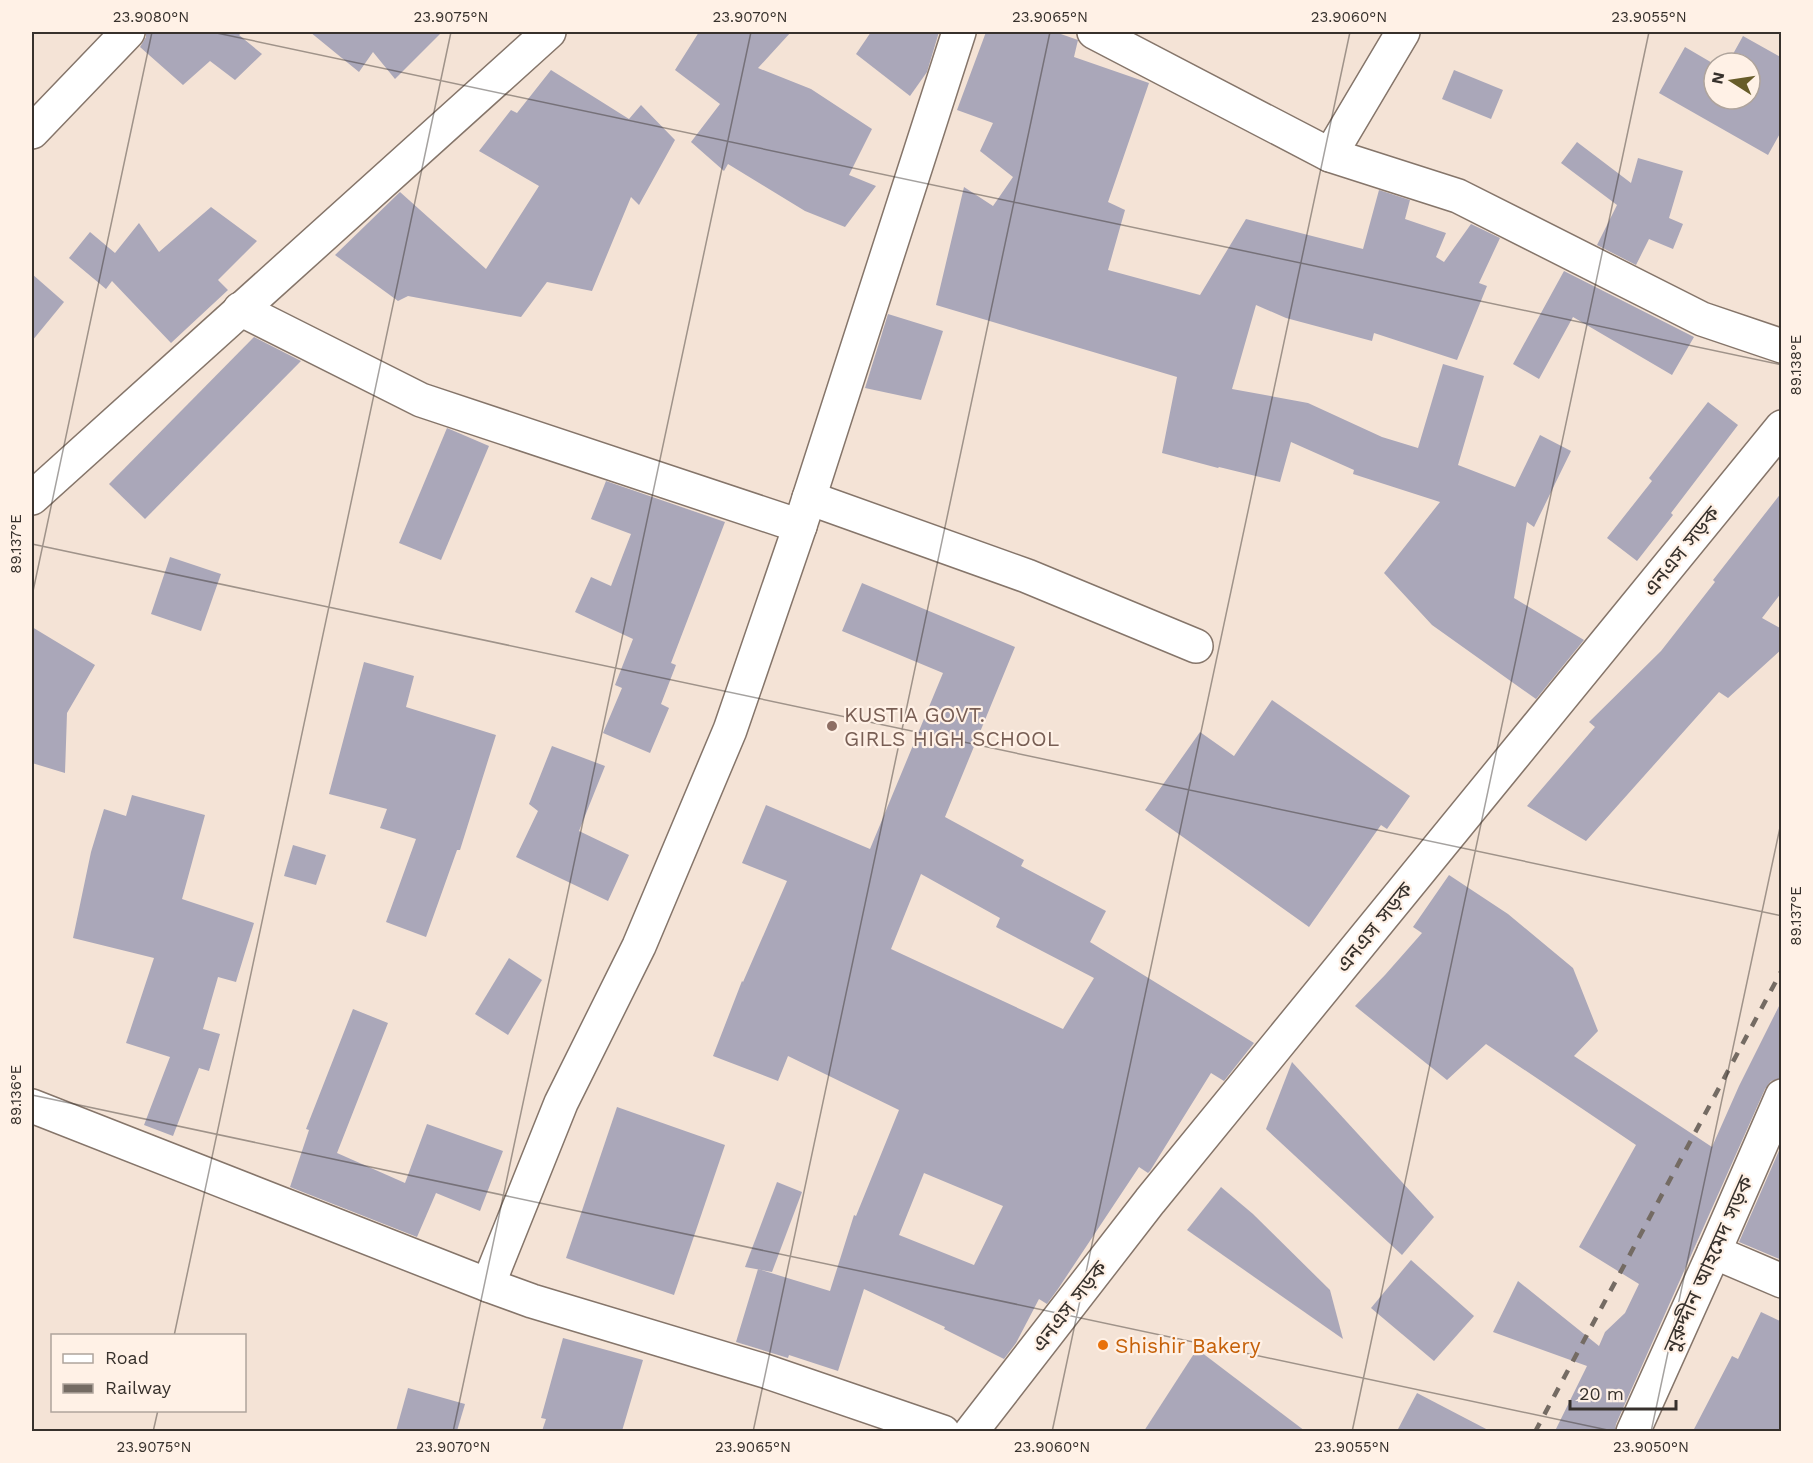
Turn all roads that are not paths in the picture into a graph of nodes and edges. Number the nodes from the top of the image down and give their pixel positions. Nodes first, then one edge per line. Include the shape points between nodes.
1 (128, 32) edge
2 (549, 32) edge
3 (959, 32) edge
4 (1094, 32) edge
5 (1403, 32) edge
6 (32, 132) edge
7 (1330, 155) junction
8 (240, 309) junction
9 (1782, 346) edge
10 (1782, 427) edge
11 (32, 498) edge
12 (805, 512) junction
13 (1196, 646) dead end
14 (1782, 1096) edge
15 (32, 1106) edge
16 (1714, 1252) junction
17 (1782, 1281) edge
18 (488, 1285) junction
19 (943, 1431) edge
20 (971, 1431) edge
21 (1633, 1431) edge

1 - 6 street
2 - 8 street
3 - 12 street
4 - 7 street
5 - 7 street
7 - 9 street via 1458,196 1702,319
8 - 11 street
8 - 12 street via 421,400
10 - 20 street, এনএস সড়ক via 1150,1201
12 - 13 street via 1027,576
12 - 18 street via 730,730 639,946 561,1103
14 - 16 street, নুরুদ্দীন আহমেদ সড়ক
15 - 18 street
16 - 17 street
16 - 21 street, নুরুদ্দীন আহমেদ সড়ক
18 - 19 street

